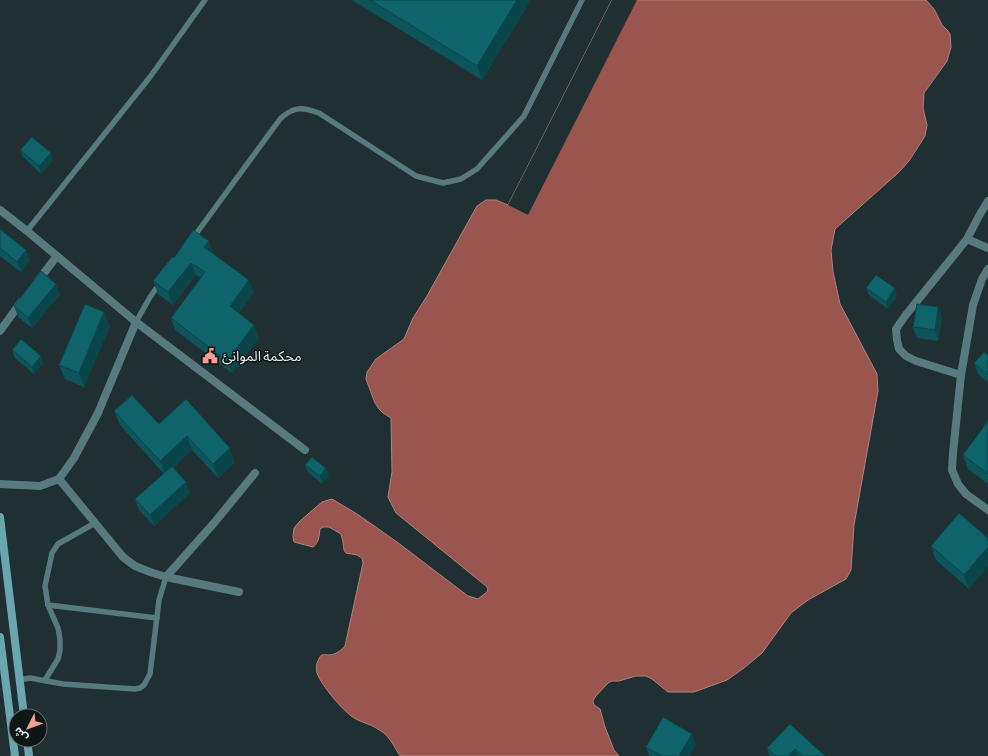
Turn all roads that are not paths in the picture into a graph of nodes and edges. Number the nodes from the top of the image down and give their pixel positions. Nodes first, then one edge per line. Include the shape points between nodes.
1 (205, 0) edge
2 (582, 0) edge
3 (988, 201) edge
4 (0, 210) edge
5 (27, 231) junction
6 (968, 239) junction
7 (187, 246) edge
8 (988, 248) edge
9 (56, 256) junction
10 (988, 269) edge
11 (164, 278) edge
12 (136, 322) junction
13 (0, 331) edge
14 (961, 375) junction
15 (305, 450) dead end
16 (255, 473) dead end
17 (59, 479) junction
18 (0, 484) edge
19 (988, 510) edge
20 (0, 517) edge
21 (95, 523) junction
22 (166, 577) junction
23 (239, 592) dead end
24 (48, 606) junction
25 (157, 618) junction
26 (0, 637) edge
27 (20, 680) junction
28 (45, 680) junction
29 (23, 708) edge
30 (15, 756) edge

1 - 5 lane via 150,77
2 - 7 lane via 524,116 477,169 462,179 443,183 416,176 319,113 302,108 294,109 280,119
3 - 6 street
4 - 5 street
5 - 9 street
6 - 8 street
6 - 14 street via 896,329 899,349 906,356
9 - 12 street
9 - 13 street
10 - 14 street via 973,305
11 - 12 lane
12 - 15 street
12 - 17 street via 98,413 74,458
14 - 19 street via 952,470 966,494
16 - 22 street
17 - 18 street via 40,486
17 - 21 street
20 - 27 main road
21 - 22 street via 123,557 135,566
21 - 24 lane via 58,544 52,553 46,586
22 - 23 street
22 - 25 lane
24 - 25 lane
24 - 28 lane via 58,628 60,650 58,659
25 - 28 lane via 150,674 140,688 63,684
26 - 30 main road
27 - 28 lane
27 - 29 main road

